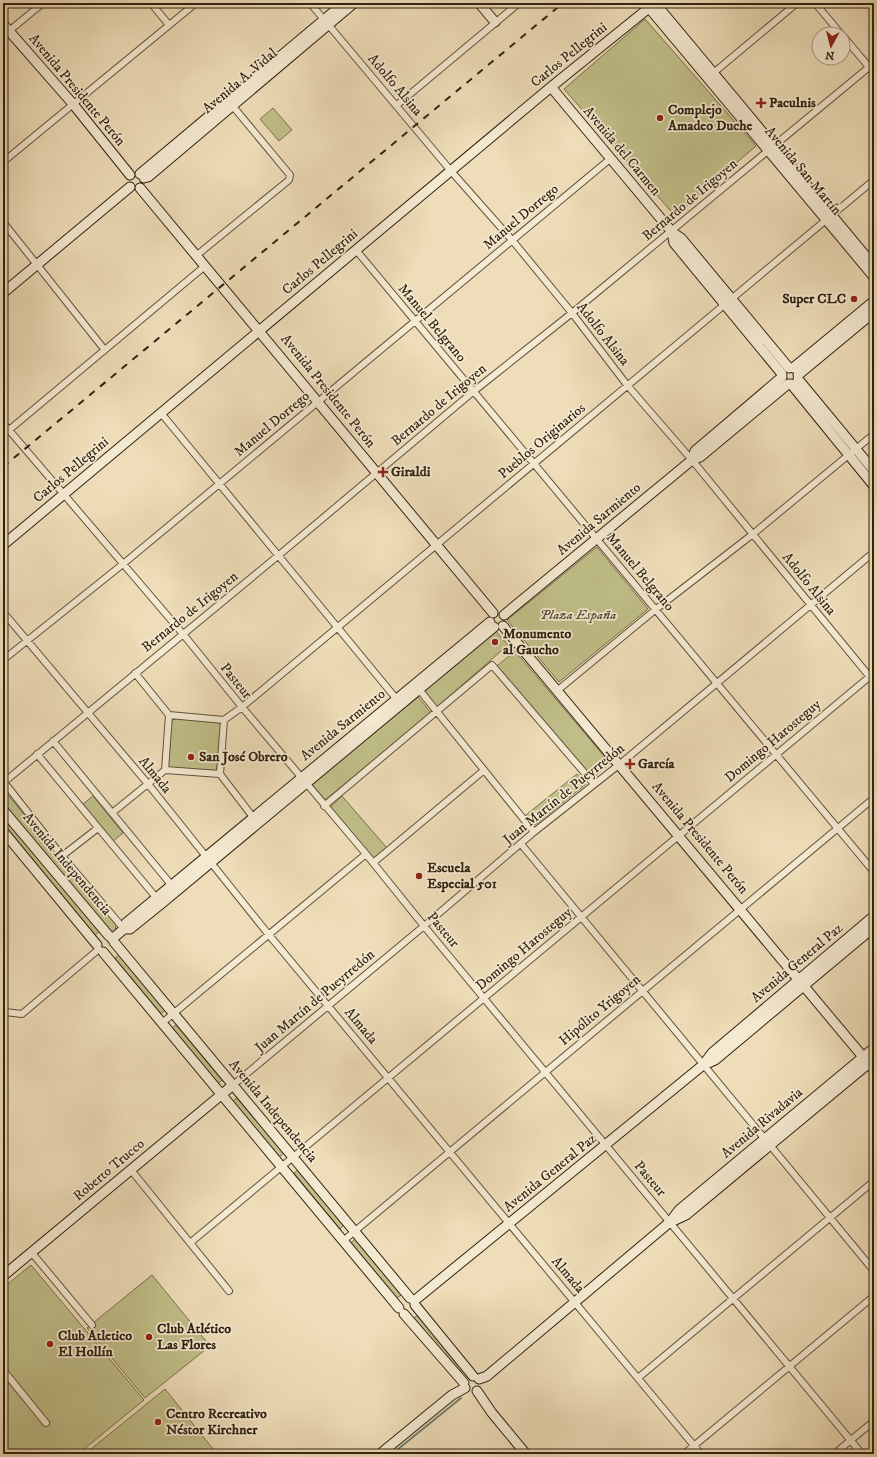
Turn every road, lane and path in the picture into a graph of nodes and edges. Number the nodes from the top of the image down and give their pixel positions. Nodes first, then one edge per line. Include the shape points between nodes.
1 (43, 3) edge
2 (151, 3) edge
3 (196, 3) edge
4 (310, 3) edge
5 (344, 3) edge
6 (354, 3) edge
7 (479, 3) edge
8 (519, 3) edge
9 (797, 3) edge
10 (815, 3) edge
11 (652, 4) edge
12 (326, 22) junction
13 (495, 22) junction
14 (170, 25) junction
15 (834, 26) edge
16 (5, 30) edge
17 (851, 44) edge
18 (872, 65) edge
19 (874, 73) edge
20 (710, 75) junction
21 (551, 87) junction
22 (230, 103) junction
23 (73, 104) junction
24 (397, 106) junction
25 (771, 149) junction
26 (610, 159) junction
27 (3, 162) edge
28 (451, 170) junction
29 (130, 175) junction
30 (142, 176) junction
31 (874, 180) edge
32 (130, 187) junction
33 (140, 188) junction
34 (829, 218) junction
35 (3, 222) edge
36 (672, 232) junction
37 (512, 240) junction
38 (356, 250) junction
39 (197, 255) junction
40 (37, 265) junction
41 (205, 266) junction
42 (874, 266) edge
43 (874, 277) edge
44 (3, 293) edge
45 (874, 301) edge
46 (728, 302) junction
47 (874, 312) edge
48 (572, 313) junction
49 (415, 321) junction
50 (260, 330) junction
51 (104, 350) junction
52 (790, 376) junction
53 (627, 385) junction
54 (474, 391) junction
55 (318, 401) junction
56 (161, 413) junction
57 (3, 423) edge
58 (9, 430) junction
59 (874, 434) edge
60 (852, 452) junction
61 (692, 460) junction
62 (534, 464) junction
63 (874, 471) edge
64 (377, 474) junction
65 (219, 484) junction
66 (874, 486) edge
67 (64, 494) junction
68 (753, 534) junction
69 (597, 538) junction
70 (436, 544) junction
71 (3, 545) edge
72 (874, 552) edge
73 (279, 555) junction
74 (123, 564) junction
75 (810, 605) junction
76 (655, 610) junction
77 (3, 612) edge
78 (504, 615) junction
79 (492, 621) junction
80 (503, 626) junction
81 (337, 627) junction
82 (183, 634) junction
83 (27, 640) junction
84 (3, 660) edge
85 (135, 673) junction
86 (873, 677) edge
87 (717, 683) junction
88 (417, 687) junction
89 (558, 690) junction
90 (399, 702) junction
91 (242, 707) junction
92 (87, 713) junction
93 (436, 713) junction
94 (169, 715) junction
95 (224, 720) junction
96 (53, 741) junction
97 (37, 754) junction
98 (776, 755) junction
99 (620, 764) junction
100 (164, 770) junction
101 (483, 771) junction
102 (220, 774) junction
103 (303, 780) junction
104 (3, 783) edge
105 (148, 784) junction
106 (594, 784) junction
107 (874, 798) edge
108 (324, 806) junction
109 (3, 810) edge
110 (112, 813) junction
111 (255, 821) junction
112 (98, 828) junction
113 (838, 828) junction
114 (3, 831) edge
115 (534, 832) junction
116 (679, 835) junction
117 (521, 844) junction
118 (366, 854) junction
119 (62, 856) junction
120 (208, 859) junction
121 (372, 863) junction
122 (874, 872) edge
123 (174, 888) junction
124 (159, 901) junction
125 (740, 909) junction
126 (874, 916) edge
127 (581, 917) junction
128 (424, 926) junction
129 (874, 927) edge
130 (124, 929) junction
131 (269, 935) junction
132 (111, 939) junction
133 (100, 949) junction
134 (802, 982) junction
135 (642, 991) junction
136 (484, 998) junction
137 (328, 1006) junction
138 (5, 1012) dead end
139 (173, 1014) junction
140 (162, 1023) junction
141 (874, 1048) edge
142 (870, 1062) edge
143 (703, 1065) junction
144 (545, 1072) junction
145 (388, 1077) junction
146 (233, 1085) junction
147 (221, 1095) junction
148 (767, 1142) junction
149 (606, 1145) junction
150 (449, 1151) junction
151 (293, 1157) junction
152 (281, 1167) junction
153 (131, 1170) junction
154 (874, 1181) edge
155 (830, 1218) junction
156 (670, 1222) junction
157 (510, 1224) junction
158 (355, 1231) junction
159 (343, 1241) junction
160 (190, 1243) junction
161 (32, 1252) junction
162 (874, 1271) edge
163 (3, 1276) edge
164 (229, 1291) dead end
165 (874, 1296) edge
166 (733, 1298) junction
167 (413, 1301) junction
168 (576, 1302) junction
169 (402, 1311) junction
170 (92, 1325) dead end
171 (790, 1366) junction
172 (3, 1370) edge
173 (476, 1377) junction
174 (638, 1378) junction
175 (464, 1386) junction
176 (477, 1390) junction
177 (874, 1421) edge
178 (46, 1423) dead end
179 (851, 1440) junction
180 (694, 1446) junction
181 (380, 1454) edge
182 (526, 1454) edge
183 (684, 1454) edge
184 (701, 1454) edge
185 (834, 1454) edge
186 (862, 1454) edge

1 - 16 street
2 - 14 street
3 - 14 street
4 - 12 street, Adolfo Alsina
5 - 12 main road, Avenida A. Vidal
6 - 12 main road, Avenida A. Vidal
7 - 13 main road
8 - 13 street
9 - 20 street
10 - 15 street
11 - 20 main road, Avenida San Martín
11 - 21 main road, Carlos Pellegrini
12 - 22 main road, Avenida A. Vidal
12 - 24 street, Adolfo Alsina
13 - 24 street
14 - 23 street
16 - 23 main road, Avenida Presidente Perón
17 - 18 street
18 - 19 street
18 - 25 street, Bernardo de Irigoyen
20 - 25 main road, Avenida San Martín
21 - 26 main road, Avenida del Carmen
21 - 28 main road, Carlos Pellegrini
22 - 30 main road, Avenida A. Vidal via 148,177
22 - 39 street via 290,175 289,180
23 - 27 street
23 - 29 main road, Avenida Presidente Perón
24 - 28 street, Adolfo Alsina
25 - 34 main road, Avenida San Martín
25 - 36 street, Bernardo de Irigoyen
26 - 36 main road, Avenida del Carmen
26 - 37 street, Manuel Dorrego
28 - 37 street, Adolfo Alsina
28 - 38 main road, Carlos Pellegrini
29 - 30 main road via 135,173
29 - 32 main road
30 - 33 main road via 143,184
31 - 34 street, Pueblos Originarios
32 - 33 main road
32 - 40 main road
33 - 39 main road, Avenida Presidente Perón
34 - 42 main road, Avenida San Martín
34 - 43 main road, Avenida San Martín
34 - 46 street, Pueblos Originarios
35 - 40 street
36 - 46 main road, Avenida del Carmen via 674,243
36 - 48 street, Bernardo de Irigoyen
37 - 48 street, Adolfo Alsina
37 - 49 street, Manuel Dorrego
38 - 49 street, Manuel Belgrano
38 - 50 main road, Carlos Pellegrini
39 - 41 main road, Avenida Presidente Perón
40 - 44 main road
40 - 51 street
41 - 50 main road, Avenida Presidente Perón
41 - 51 street
45 - 52 main road, Avenida Sarmiento
46 - 52 main road, Avenida del Carmen
46 - 53 street, Pueblos Originarios
47 - 52 main road, Avenida Sarmiento
48 - 53 street, Adolfo Alsina
48 - 54 street, Bernardo de Irigoyen
49 - 54 street, Manuel Belgrano
49 - 55 street, Manuel Dorrego
50 - 55 main road, Avenida Presidente Perón
50 - 56 main road, Carlos Pellegrini
51 - 58 street
52 - 60 main road, Avenida del Carmen
52 - 61 main road, Avenida Sarmiento via 695,451
53 - 61 street, Adolfo Alsina
53 - 62 street, Pueblos Originarios
54 - 62 street, Manuel Belgrano
54 - 64 street, Bernardo de Irigoyen
55 - 64 main road, Avenida Presidente Perón
55 - 65 street, Manuel Dorrego
56 - 65 street
56 - 67 main road, Carlos Pellegrini
57 - 58 street, Pasteur
58 - 67 street, Pasteur
59 - 60 street
60 - 63 main road, Avenida del Carmen
60 - 66 main road, Avenida del Carmen
60 - 68 street
61 - 68 street, Adolfo Alsina
61 - 69 main road, Avenida Sarmiento
62 - 69 street, Manuel Belgrano
62 - 70 street, Pueblos Originarios
64 - 70 main road, Avenida Presidente Perón
64 - 73 street, Bernardo de Irigoyen
65 - 73 street
65 - 74 street, Manuel Dorrego
67 - 71 main road, Carlos Pellegrini
67 - 74 street, Pasteur
68 - 75 street, Adolfo Alsina
68 - 76 street
69 - 76 street, Manuel Belgrano
69 - 78 main road, Avenida Sarmiento
70 - 79 main road, Avenida Presidente Perón
70 - 81 street, Pueblos Originarios
72 - 75 street, Juan Martín de Pueyrredón
73 - 81 street
73 - 82 street, Bernardo de Irigoyen
74 - 82 street, Pasteur
74 - 83 street, Manuel Dorrego
75 - 86 street, Adolfo Alsina
75 - 87 street, Juan Martín de Pueyrredón
76 - 87 street, Manuel Belgrano
76 - 89 street
77 - 83 street, Almada
78 - 79 main road via 500,612
78 - 80 main road via 506,620
79 - 80 main road via 500,628
79 - 88 main road, Avenida Sarmiento
80 - 89 main road, Avenida Presidente Perón
81 - 90 street
81 - 91 street, Pueblos Originarios
82 - 85 street, Bernardo de Irigoyen
82 - 91 street, Pasteur
83 - 84 street, Manuel Dorrego
83 - 92 street, Almada
85 - 92 street, Bernardo de Irigoyen
85 - 94 street
86 - 98 street, Domingo Harosteguy
87 - 98 street, Manuel Belgrano
87 - 99 street, Juan Martín de Pueyrredón
88 - 90 main road, Avenida Sarmiento
88 - 93 street
89 - 99 main road, Avenida Presidente Perón
90 - 103 main road, Avenida Sarmiento
91 - 95 street, Pueblos Originarios
91 - 103 street, Pasteur
92 - 96 street, Bernardo de Irigoyen
92 - 105 street, Almada
93 - 101 street
93 - 106 street via 492,665
93 - 108 street
94 - 95 street
94 - 100 street
95 - 102 street
96 - 97 street, Bernardo de Irigoyen
96 - 110 street
97 - 104 street, Bernardo de Irigoyen
97 - 112 street
98 - 113 street, Manuel Belgrano
98 - 116 street, Domingo Harosteguy
99 - 106 street, Juan Martín de Pueyrredón
99 - 116 main road, Avenida Presidente Perón
100 - 102 street
100 - 105 street
101 - 115 street
101 - 121 street
102 - 111 street
103 - 108 street, Pasteur
103 - 111 main road, Avenida Sarmiento
104 - 119 street
105 - 110 street
105 - 120 street, Almada
106 - 115 street, Juan Martín de Pueyrredón
107 - 113 street, Hipólito Yrigoyen
108 - 118 street, Pasteur
109 - 132 main road, Avenida Independencia
110 - 123 street
111 - 120 main road, Avenida Sarmiento
112 - 119 street
112 - 124 street
113 - 122 street, Manuel Belgrano
113 - 125 street, Hipólito Yrigoyen
114 - 133 main road, Avenida Independencia
115 - 117 street, Juan Martín de Pueyrredón
116 - 125 main road, Avenida Presidente Perón
116 - 127 street, Domingo Harosteguy
117 - 127 street
117 - 128 street, Juan Martín de Pueyrredón
118 - 121 street, Pasteur
118 - 131 street
119 - 130 street
120 - 123 main road, Avenida Sarmiento
120 - 131 street, Almada
121 - 128 street, Pasteur
123 - 124 main road, Avenida Sarmiento
124 - 130 main road, Avenida Sarmiento via 126,923
125 - 134 main road, Avenida Presidente Perón
125 - 135 street, Hipólito Yrigoyen
126 - 134 main road, Avenida General Paz
127 - 135 street
127 - 136 street, Domingo Harosteguy
128 - 136 street, Pasteur
128 - 137 street, Juan Martín de Pueyrredón
129 - 134 main road, Avenida General Paz
130 - 132 main road, Avenida Sarmiento
131 - 137 street, Almada
131 - 139 street
132 - 133 main road via 112,949
132 - 133 main road via 102,937 98,940
132 - 139 main road, Avenida Independencia
133 - 138 street via 22,1014
133 - 140 main road, Avenida Independencia
134 - 142 main road, Avenida Presidente Perón
134 - 143 main road, Avenida General Paz via 715,1060
135 - 143 street
135 - 144 street, Hipólito Yrigoyen
136 - 144 street, Pasteur
136 - 145 street, Domingo Harosteguy
137 - 145 street, Almada
137 - 146 street, Juan Martín de Pueyrredón
139 - 140 street
139 - 146 main road, Avenida Independencia
140 - 147 main road, Avenida Independencia
141 - 142 main road, Avenida Rivadavia
142 - 148 main road, Avenida Rivadavia
143 - 148 street
143 - 149 main road, Avenida General Paz
144 - 149 street, Pasteur
144 - 150 street, Hipólito Yrigoyen
145 - 150 street, Almada
145 - 151 street, Domingo Harosteguy
146 - 147 main road, Roberto Trucco
146 - 151 main road, Avenida Independencia
147 - 152 main road, Avenida Independencia
147 - 153 main road, Roberto Trucco
148 - 155 street
148 - 156 main road, Avenida Rivadavia via 680,1210
149 - 156 street, Pasteur
149 - 157 main road, Avenida General Paz
150 - 157 street, Almada
150 - 158 street, Hipólito Yrigoyen
151 - 152 street, Domingo Harosteguy
151 - 158 main road, Avenida Independencia
152 - 159 main road, Avenida Independencia
152 - 160 street, Domingo Harosteguy
153 - 160 street
153 - 161 main road, Roberto Trucco
154 - 155 street
155 - 162 street
155 - 166 street
156 - 166 street, Pasteur
156 - 168 main road, Avenida Rivadavia
157 - 167 main road, Avenida General Paz
157 - 168 street, Almada
158 - 159 street, Hipólito Yrigoyen
158 - 167 main road, Avenida Independencia
159 - 169 main road, Avenida Independencia
160 - 164 street
161 - 163 main road, Roberto Trucco
161 - 170 street
165 - 171 street
166 - 171 street, Pasteur
166 - 174 street
167 - 169 main road via 413,1312
167 - 169 main road via 403,1299 400,1303
167 - 173 main road, Avenida Independencia
168 - 173 main road, Avenida Rivadavia via 487,1376
168 - 174 street, Almada
169 - 175 main road, Avenida Independencia
171 - 179 street, Pasteur
171 - 180 street
172 - 178 street
173 - 175 main road via 467,1377
173 - 176 main road via 480,1385
174 - 180 street, Almada
175 - 176 main road via 470,1392
175 - 181 main road
176 - 182 main road via 492,1413
177 - 179 street
179 - 185 street
179 - 186 street, Pasteur
180 - 183 street
180 - 184 street, Almada

